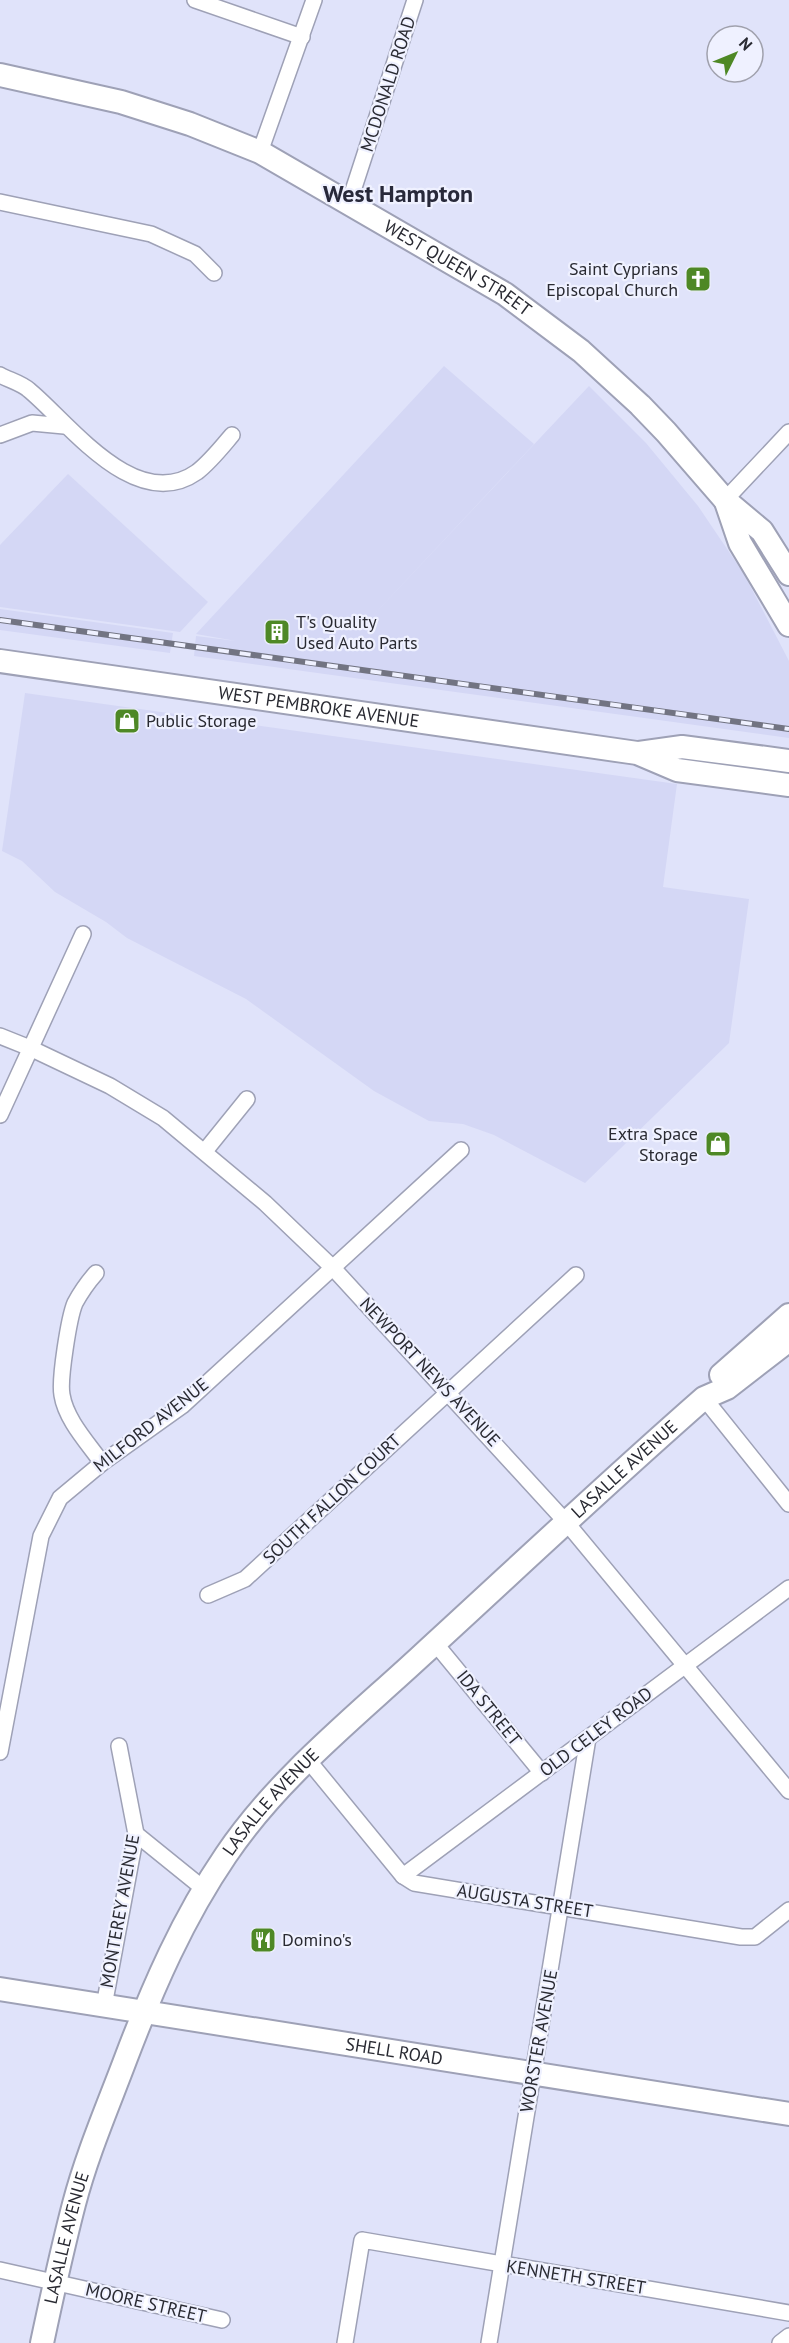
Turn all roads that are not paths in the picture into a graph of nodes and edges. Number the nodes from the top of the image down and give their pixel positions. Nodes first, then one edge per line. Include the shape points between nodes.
1 (195, 0) edge
2 (314, 0) edge
3 (415, 0) edge
4 (302, 37) junction
5 (0, 75) edge
6 (260, 152) junction
7 (0, 201) edge
8 (349, 203) junction
9 (214, 273) dead end
10 (0, 375) edge
11 (64, 426) junction
12 (789, 432) edge
13 (0, 435) edge
14 (232, 435) dead end
15 (725, 500) junction
16 (789, 574) edge
17 (789, 625) edge
18 (0, 661) edge
19 (637, 753) junction
20 (789, 761) edge
21 (789, 785) edge
22 (83, 934) dead end
23 (0, 1036) edge
24 (30, 1048) junction
25 (247, 1098) dead end
26 (0, 1115) edge
27 (460, 1150) dead end
28 (205, 1151) junction
29 (333, 1268) junction
30 (96, 1273) dead end
31 (576, 1275) dead end
32 (789, 1315) edge
33 (789, 1340) edge
34 (448, 1392) junction
35 (704, 1398) junction
36 (102, 1463) junction
37 (789, 1504) edge
38 (566, 1522) junction
39 (789, 1588) edge
40 (208, 1595) dead end
41 (435, 1643) junction
42 (684, 1666) junction
43 (7, 1670) edge
44 (588, 1738) junction
45 (119, 1746) dead end
46 (0, 1752) edge
47 (308, 1760) junction
48 (542, 1773) junction
49 (789, 1791) edge
50 (136, 1834) junction
51 (403, 1876) junction
52 (204, 1889) junction
53 (562, 1906) junction
54 (789, 1910) edge
55 (0, 1989) edge
56 (104, 2006) junction
57 (144, 2013) junction
58 (533, 2073) junction
59 (789, 2114) edge
60 (501, 2265) junction
61 (0, 2270) edge
62 (55, 2282) junction
63 (789, 2313) edge
64 (222, 2320) dead end
65 (789, 2336) edge
66 (42, 2343) edge
67 (345, 2343) edge
68 (489, 2343) edge
69 (780, 2343) edge

1 - 4 street
2 - 4 street
3 - 8 street, MCDONALD ROAD
4 - 6 street
5 - 6 main road, WEST QUEEN STREET via 121,102
6 - 8 main road, WEST QUEEN STREET
7 - 9 street via 151,234 195,254
8 - 15 main road, WEST QUEEN STREET via 505,294 549,326 640,405
10 - 11 street via 27,388
11 - 13 street via 32,423
11 - 14 street via 116,468 148,481 171,482 196,473
12 - 15 street
15 - 16 main road, WEST QUEEN STREET via 762,531
15 - 17 main road, WEST QUEEN STREET via 740,543
18 - 19 main road, WEST PEMBROKE AVENUE
19 - 20 main road, WEST PEMBROKE AVENUE via 682,747
19 - 21 main road, WEST PEMBROKE AVENUE via 677,770
22 - 24 street
23 - 24 street, NEWPORT NEWS AVENUE
24 - 26 street
24 - 28 street, NEWPORT NEWS AVENUE via 110,1086 163,1118
25 - 28 street
27 - 29 street, MILFORD AVENUE
28 - 29 street, NEWPORT NEWS AVENUE
29 - 34 street, NEWPORT NEWS AVENUE
29 - 36 street, MILFORD AVENUE via 182,1406
30 - 36 street via 74,1306 61,1380 70,1417
31 - 34 street, SOUTH FALLON COURT
32 - 35 main road, LASALLE AVENUE via 717,1378
33 - 35 main road, LASALLE AVENUE via 727,1388
34 - 38 street, NEWPORT NEWS AVENUE
34 - 40 street, SOUTH FALLON COURT via 245,1579
35 - 37 street
35 - 38 main road, LASALLE AVENUE
36 - 43 street, MILFORD AVENUE via 60,1498 41,1536
38 - 41 main road, LASALLE AVENUE
38 - 42 street, NEWPORT NEWS AVENUE
39 - 42 street, OLD CELEY ROAD
41 - 47 main road, LASALLE AVENUE
41 - 48 street, IDA STREET
42 - 44 street, OLD CELEY ROAD
42 - 49 street, NEWPORT NEWS AVENUE
43 - 46 street, MILFORD AVENUE
44 - 48 street, OLD CELEY ROAD
44 - 53 street, WORSTER AVENUE
45 - 50 street, MONTEREY AVENUE
47 - 51 street
47 - 52 main road, LASALLE AVENUE via 264,1806
48 - 51 street, OLD CELEY ROAD
50 - 52 street
50 - 56 street, MONTEREY AVENUE
51 - 53 street, AUGUSTA STREET via 414,1883
52 - 57 main road, LASALLE AVENUE via 174,1943
53 - 54 street, AUGUSTA STREET via 755,1937
53 - 58 street, WORSTER AVENUE
55 - 56 main road, SHELL ROAD
56 - 57 main road, SHELL ROAD
57 - 58 main road, SHELL ROAD
57 - 62 main road, LASALLE AVENUE via 90,2153
58 - 59 main road, SHELL ROAD
58 - 60 street, WORSTER AVENUE
60 - 63 street, KENNETH STREET
60 - 67 street, KENNETH STREET via 362,2240
60 - 68 street, WORSTER AVENUE
61 - 62 street, MOORE STREET
62 - 64 street, MOORE STREET
62 - 66 main road, LASALLE AVENUE
65 - 69 street

